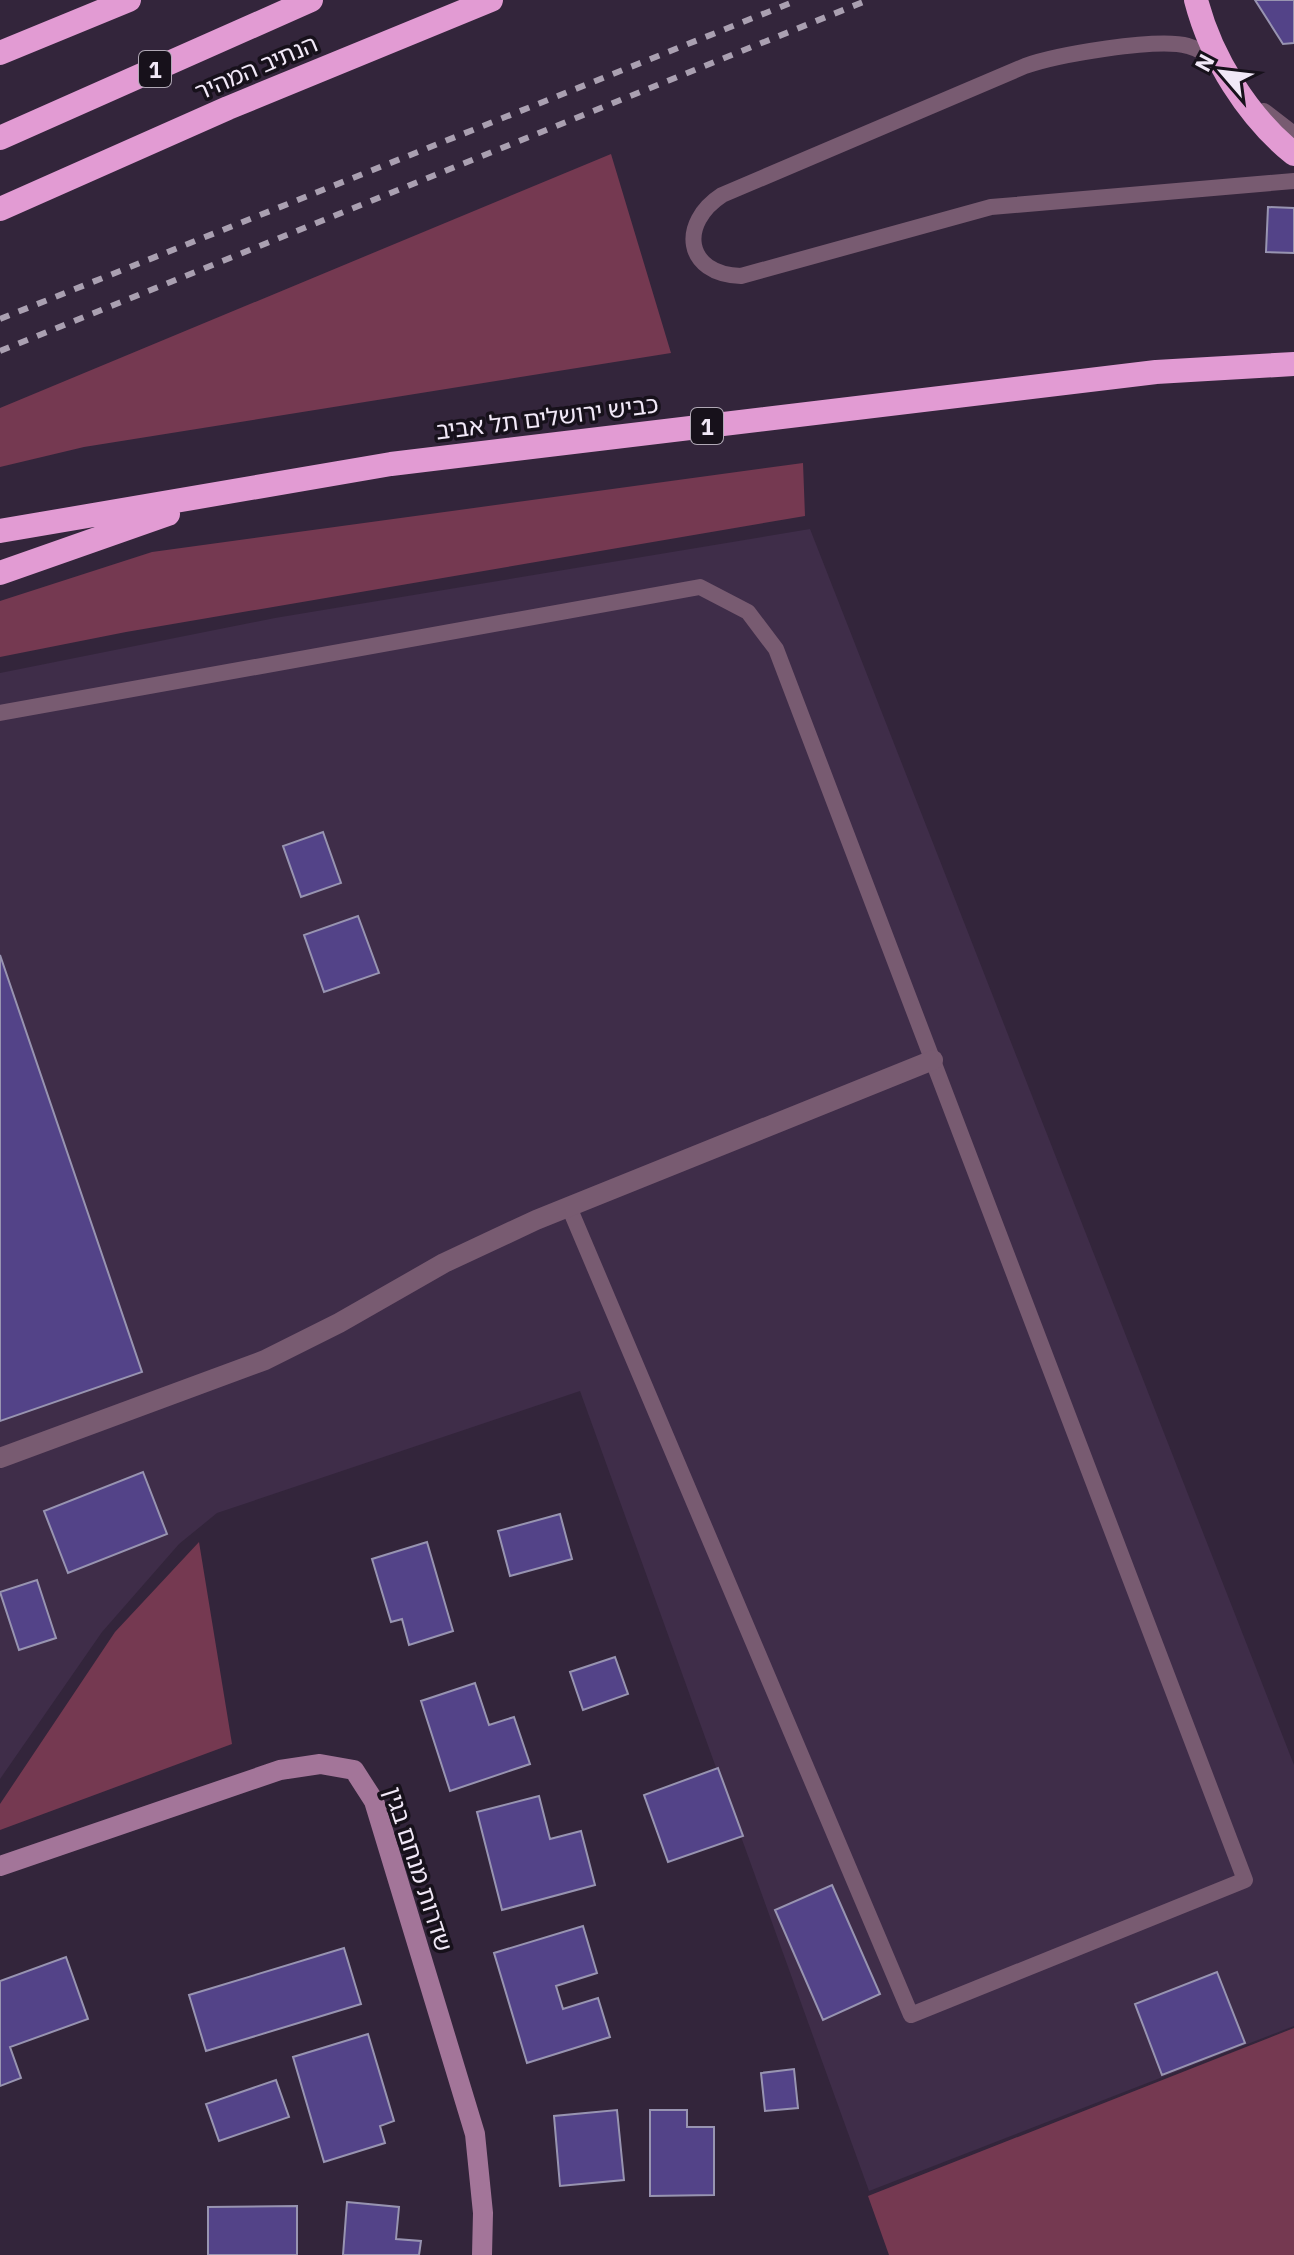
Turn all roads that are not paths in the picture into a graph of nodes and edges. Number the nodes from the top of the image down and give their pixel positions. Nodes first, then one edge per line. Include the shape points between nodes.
1 (129, 0) edge
2 (311, 0) edge
3 (491, 0) edge
4 (1196, 0) edge
5 (0, 53) edge
6 (1294, 134) edge
7 (0, 138) edge
8 (1294, 154) edge
9 (1294, 181) edge
10 (0, 209) edge
11 (1294, 364) edge
12 (236, 491) junction
13 (0, 531) edge
14 (0, 573) edge
15 (0, 713) edge
16 (933, 1060) junction
17 (569, 1207) junction
18 (0, 1458) edge
19 (0, 1866) edge
20 (482, 2255) edge

1 - 5 highway
2 - 7 highway, 1
3 - 10 highway, הנתיב המהיר
4 - 8 highway, bridge via 1222,64 1249,108
6 - 9 lane via 1257,105 1215,60 1186,45 1066,55 1025,66 722,195 700,216 694,243 704,265 741,276 991,207
11 - 12 highway, כביש ירושלים תל אביב / 1 via 1156,372 391,464
12 - 13 highway, כביש ירושלים תל אביב / 1
12 - 14 highway
15 - 16 lane via 700,587 748,612 776,649
16 - 17 street
16 - 17 lane via 1245,1880 926,2009 911,2015
17 - 18 street via 444,1263 265,1360
19 - 20 street, שדרות מנחם בגין via 280,1770 320,1764 354,1770 374,1801 475,2134

